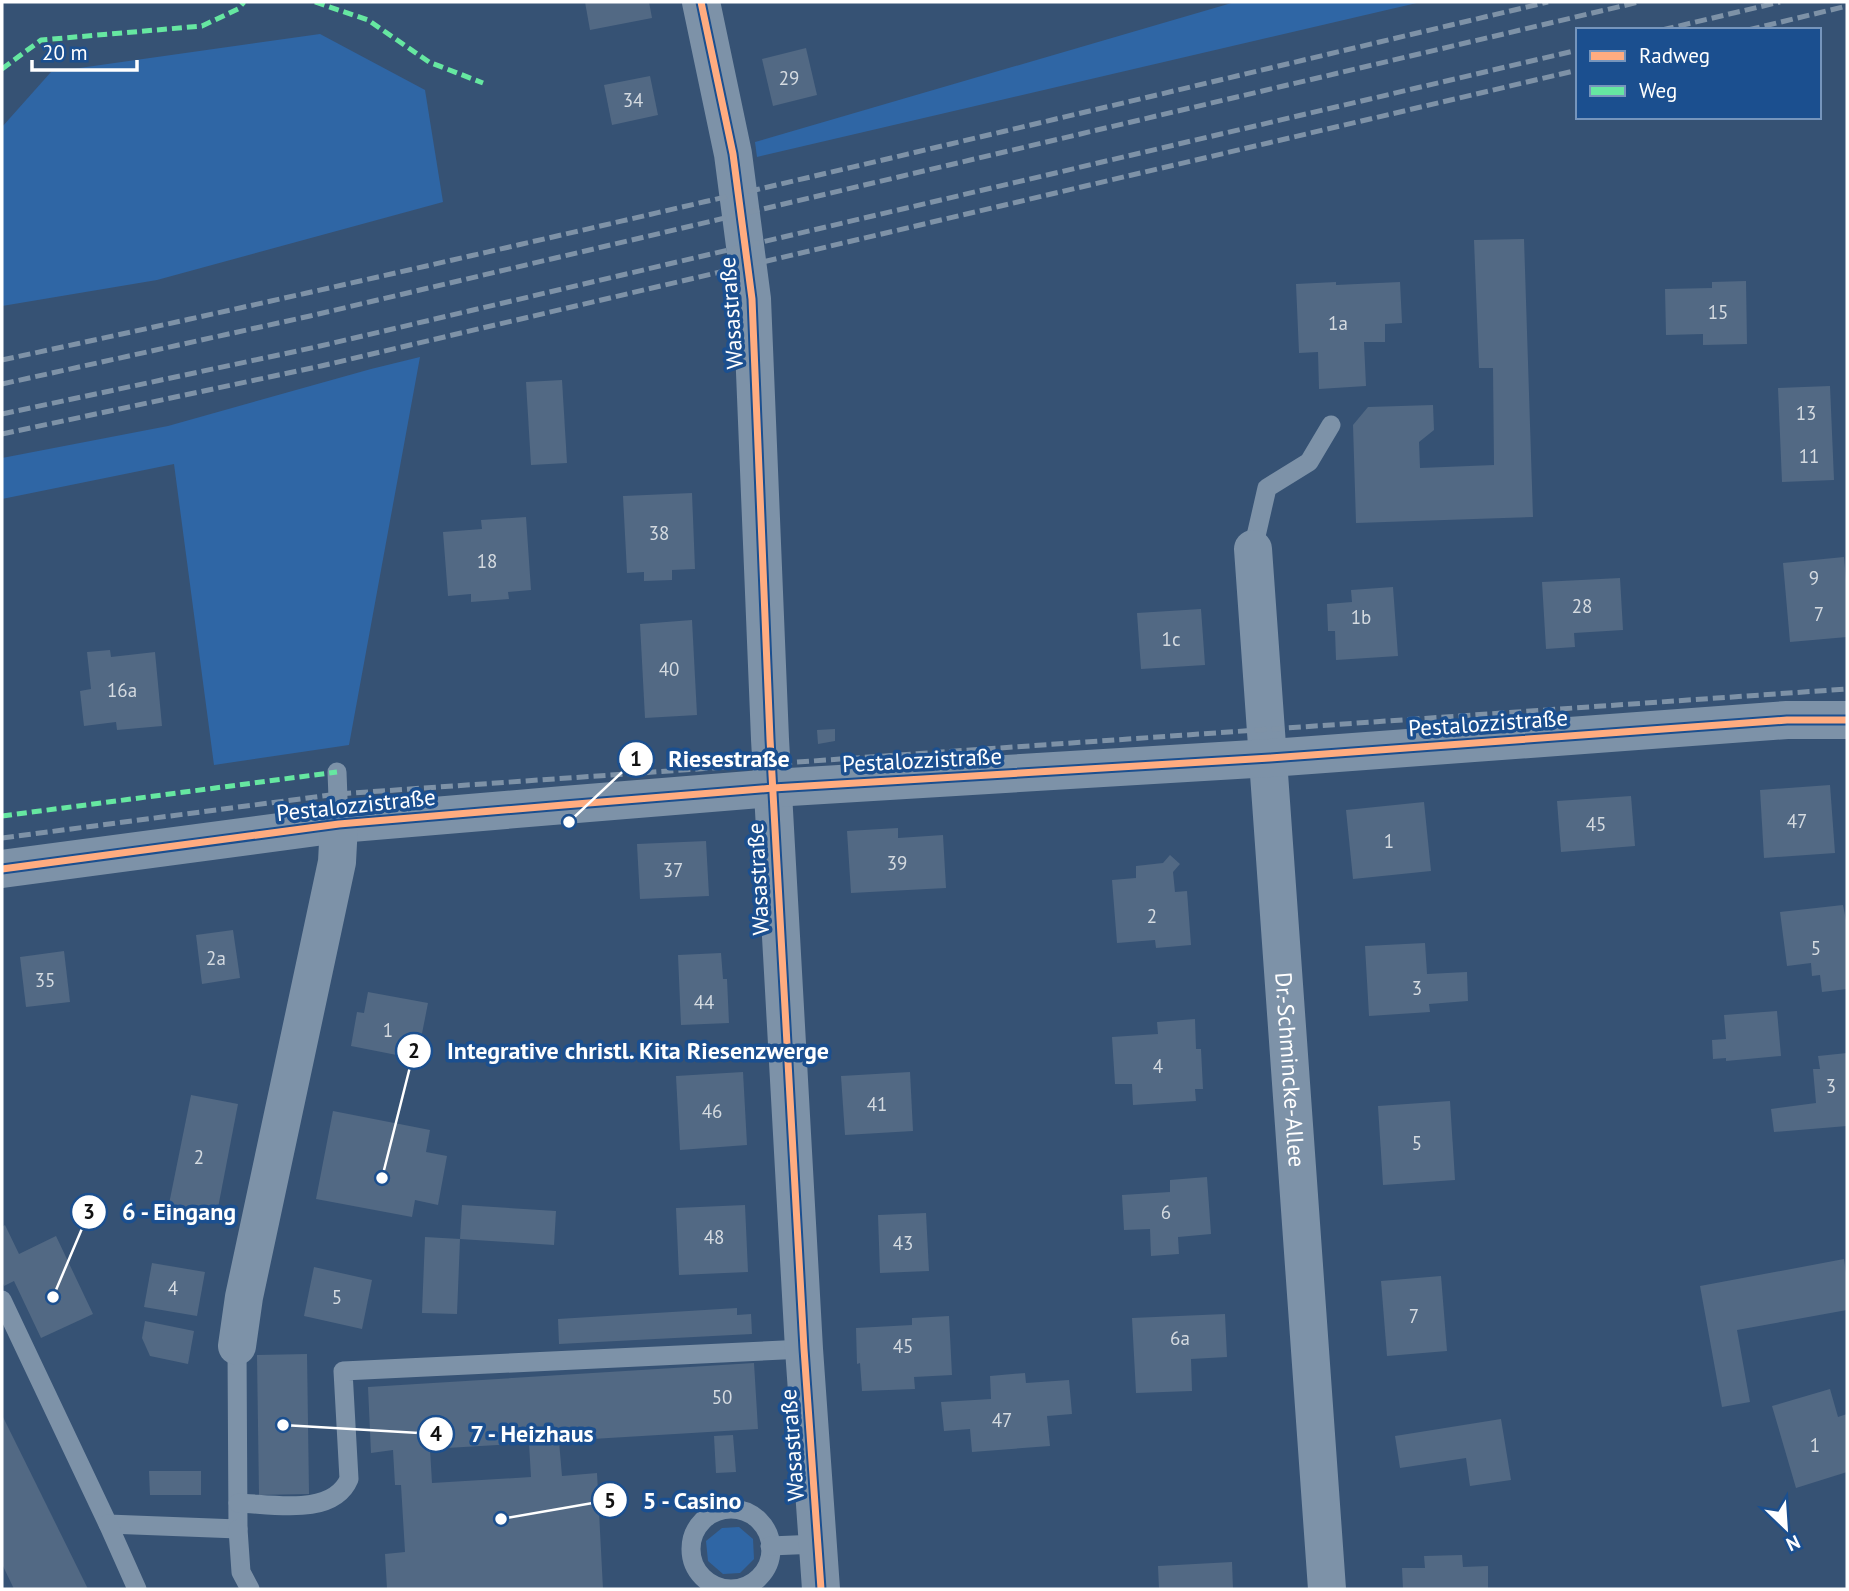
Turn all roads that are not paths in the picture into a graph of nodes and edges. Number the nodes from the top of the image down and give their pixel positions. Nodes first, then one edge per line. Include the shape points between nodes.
1 (701, 2) edge
2 (1331, 425) dead end
3 (1253, 549) joint
4 (1847, 720) edge
5 (1270, 758) junction
6 (337, 772) dead end
7 (773, 788) junction
8 (339, 824) junction
9 (2, 869) edge
10 (2, 1300) edge
11 (237, 1346) joint
12 (804, 1349) junction
13 (238, 1503) junction
14 (108, 1524) junction
15 (238, 1529) junction
16 (818, 1544) junction
17 (770, 1546) junction
18 (137, 1589) edge
19 (250, 1589) edge
20 (821, 1589) edge
21 (1327, 1589) edge

1 - 7 street, Wasastraße via 733,155 752,299
2 - 3 lane via 1309,462 1267,488
3 - 5 street, Dr.-Schmincke-Allee
4 - 5 street, Pestalozzistraße via 1787,720
5 - 7 street, Pestalozzistraße
5 - 21 street, Dr.-Schmincke-Allee
6 - 8 lane
7 - 8 street, Pestalozzistraße
7 - 12 street, Wasastraße
8 - 9 street, Pestalozzistraße
8 - 11 street via 337,862
10 - 14 lane
11 - 13 lane
12 - 13 lane via 344,1371 349,1479 345,1490 320,1504
12 - 16 street, Wasastraße
13 - 15 lane
14 - 15 lane
14 - 18 lane
15 - 19 lane via 241,1573
16 - 17 lane
16 - 20 street, Wasastraße
17 - 17 lane via 758,1579 726,1589 701,1577 693,1564 691,1541 701,1522 723,1510 746,1512 757,1519

